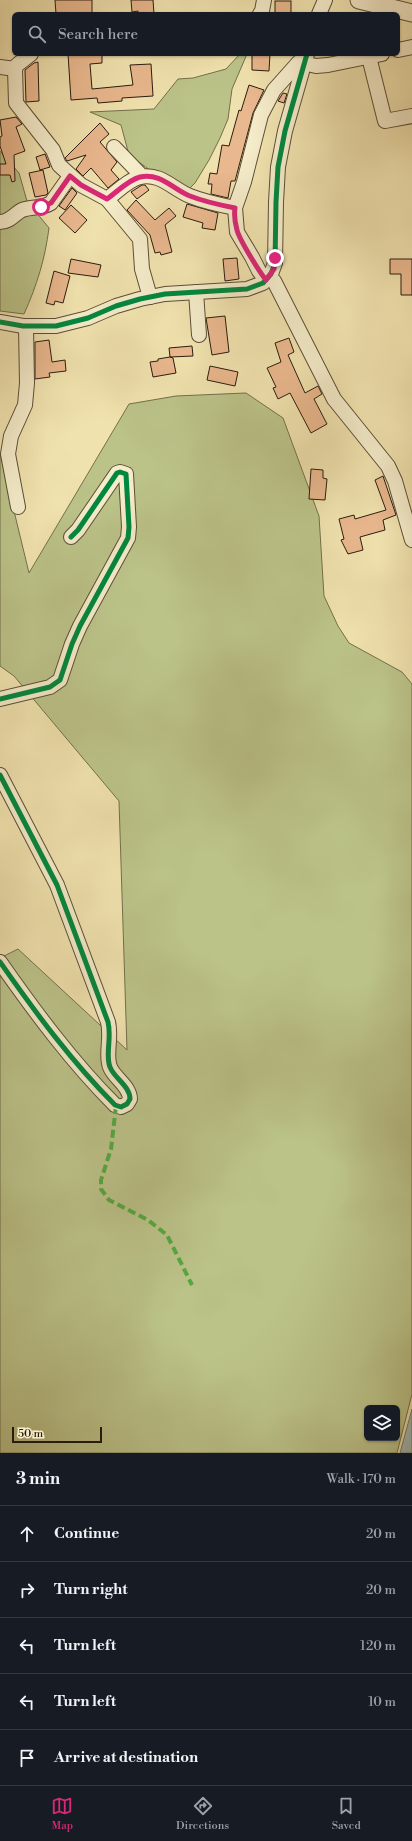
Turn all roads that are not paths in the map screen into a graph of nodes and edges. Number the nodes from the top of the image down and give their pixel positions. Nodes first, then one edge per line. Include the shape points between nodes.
1 (264, 0) edge
2 (325, 0) edge
3 (366, 1) edge
4 (261, 12) edge
5 (320, 12) edge
6 (412, 13) edge
7 (412, 47) edge
8 (400, 50) edge
9 (28, 56) edge
10 (371, 56) edge
11 (375, 56) edge
12 (306, 58) edge
13 (0, 67) edge
14 (15, 69) junction
15 (412, 116) edge
16 (114, 147) dead end
17 (70, 176) junction
18 (140, 177) junction
19 (107, 199) junction
20 (235, 208) junction
21 (0, 222) edge
22 (268, 278) junction
23 (196, 292) junction
24 (150, 297) junction
25 (0, 322) edge
26 (26, 327) junction
27 (199, 335) dead end
28 (18, 507) dead end
29 (71, 537) dead end
30 (412, 540) edge
31 (0, 699) edge
32 (0, 775) edge
33 (0, 962) edge

1 - 4 street
2 - 5 street
3 - 6 street
7 - 8 street
9 - 14 street
10 - 12 street via 333,65 316,66
11 - 15 street via 385,121
12 - 20 street via 299,62 274,90 261,115
12 - 22 street via 285,131 278,167 275,263
13 - 14 street
14 - 17 street via 16,103 53,150 59,165
16 - 18 street
17 - 19 street
17 - 21 street via 51,203 25,209 8,221
18 - 19 street
18 - 20 street via 162,179 191,197
19 - 24 street via 140,239 142,269
20 - 22 street via 237,232 259,271
22 - 23 street via 253,288
22 - 30 street via 274,281 334,399 388,466 395,481
23 - 24 street
23 - 27 street
24 - 26 street via 128,302 72,323
25 - 26 street
26 - 28 street via 25,405 11,436 8,454
29 - 31 street via 117,473 126,474 128,538 78,630 60,680 50,687
32 - 33 street via 59,891 108,1022 108,1059 110,1066 129,1092 130,1099 127,1104 117,1106 112,1102 60,1042

